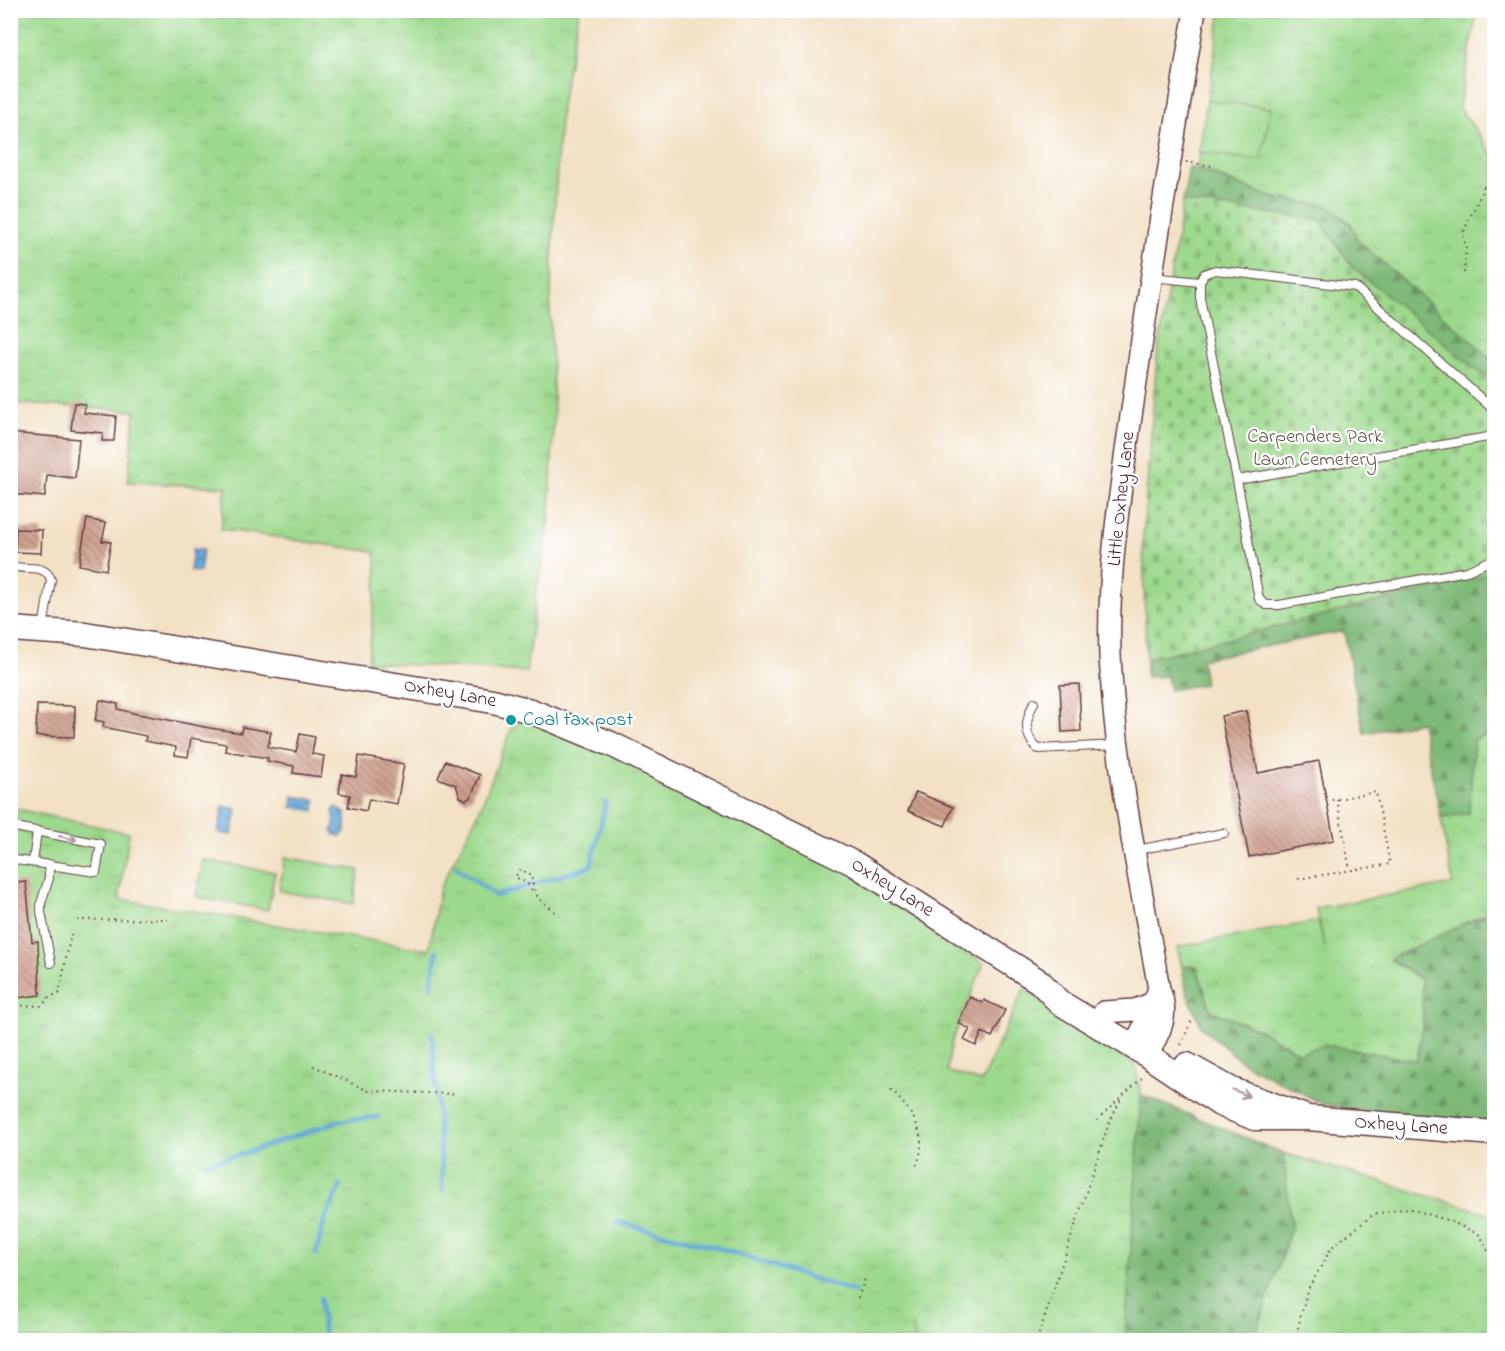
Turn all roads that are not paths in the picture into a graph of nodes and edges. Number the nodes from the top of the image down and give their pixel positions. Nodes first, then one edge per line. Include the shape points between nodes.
1 (1194, 10) edge
2 (1150, 277) junction
3 (1200, 282) junction
4 (1494, 410) edge
5 (1494, 436) edge
6 (1236, 480) junction
7 (1494, 559) edge
8 (10, 565) edge
9 (10, 629) edge
10 (43, 629) junction
11 (1034, 703) dead end
12 (1119, 745) junction
13 (10, 826) edge
14 (37, 831) junction
15 (1224, 833) dead end
16 (1135, 850) junction
17 (10, 859) edge
18 (33, 862) junction
19 (49, 864) junction
20 (51, 963) dead end
21 (1040, 982) junction
22 (1156, 996) junction
23 (1104, 1012) junction
24 (1144, 1052) junction
25 (1494, 1133) edge

1 - 2 main road, Little Oxhey Lane
2 - 3 lane
2 - 12 main road, Little Oxhey Lane via 1114,562 1110,655
3 - 4 lane via 1204,274 1215,270 1355,287
3 - 6 lane
5 - 6 lane
6 - 7 lane via 1259,599 1266,605 1467,571
8 - 10 lane via 43,569 49,574
9 - 10 main road, Oxhey Lane
10 - 21 main road, Oxhey Lane via 493,700 531,711 703,788 855,864
11 - 12 lane via 1026,725 1028,737 1038,749
12 - 16 main road, Little Oxhey Lane
13 - 14 lane
14 - 18 lane
14 -> 19 lane via 101,844 96,872
15 - 16 lane
16 - 22 main road, Little Oxhey Lane
17 - 18 lane
18 - 19 lane
19 - 20 lane via 41,912
21 - 23 main road, Oxhey Lane via 1068,988
21 - 24 main road, Oxhey Lane via 1059,1002
22 - 23 main road via 1136,1010
22 - 24 main road
23 - 24 main road, Oxhey Lane
24 - 25 main road, Oxhey Lane via 1308,1118

